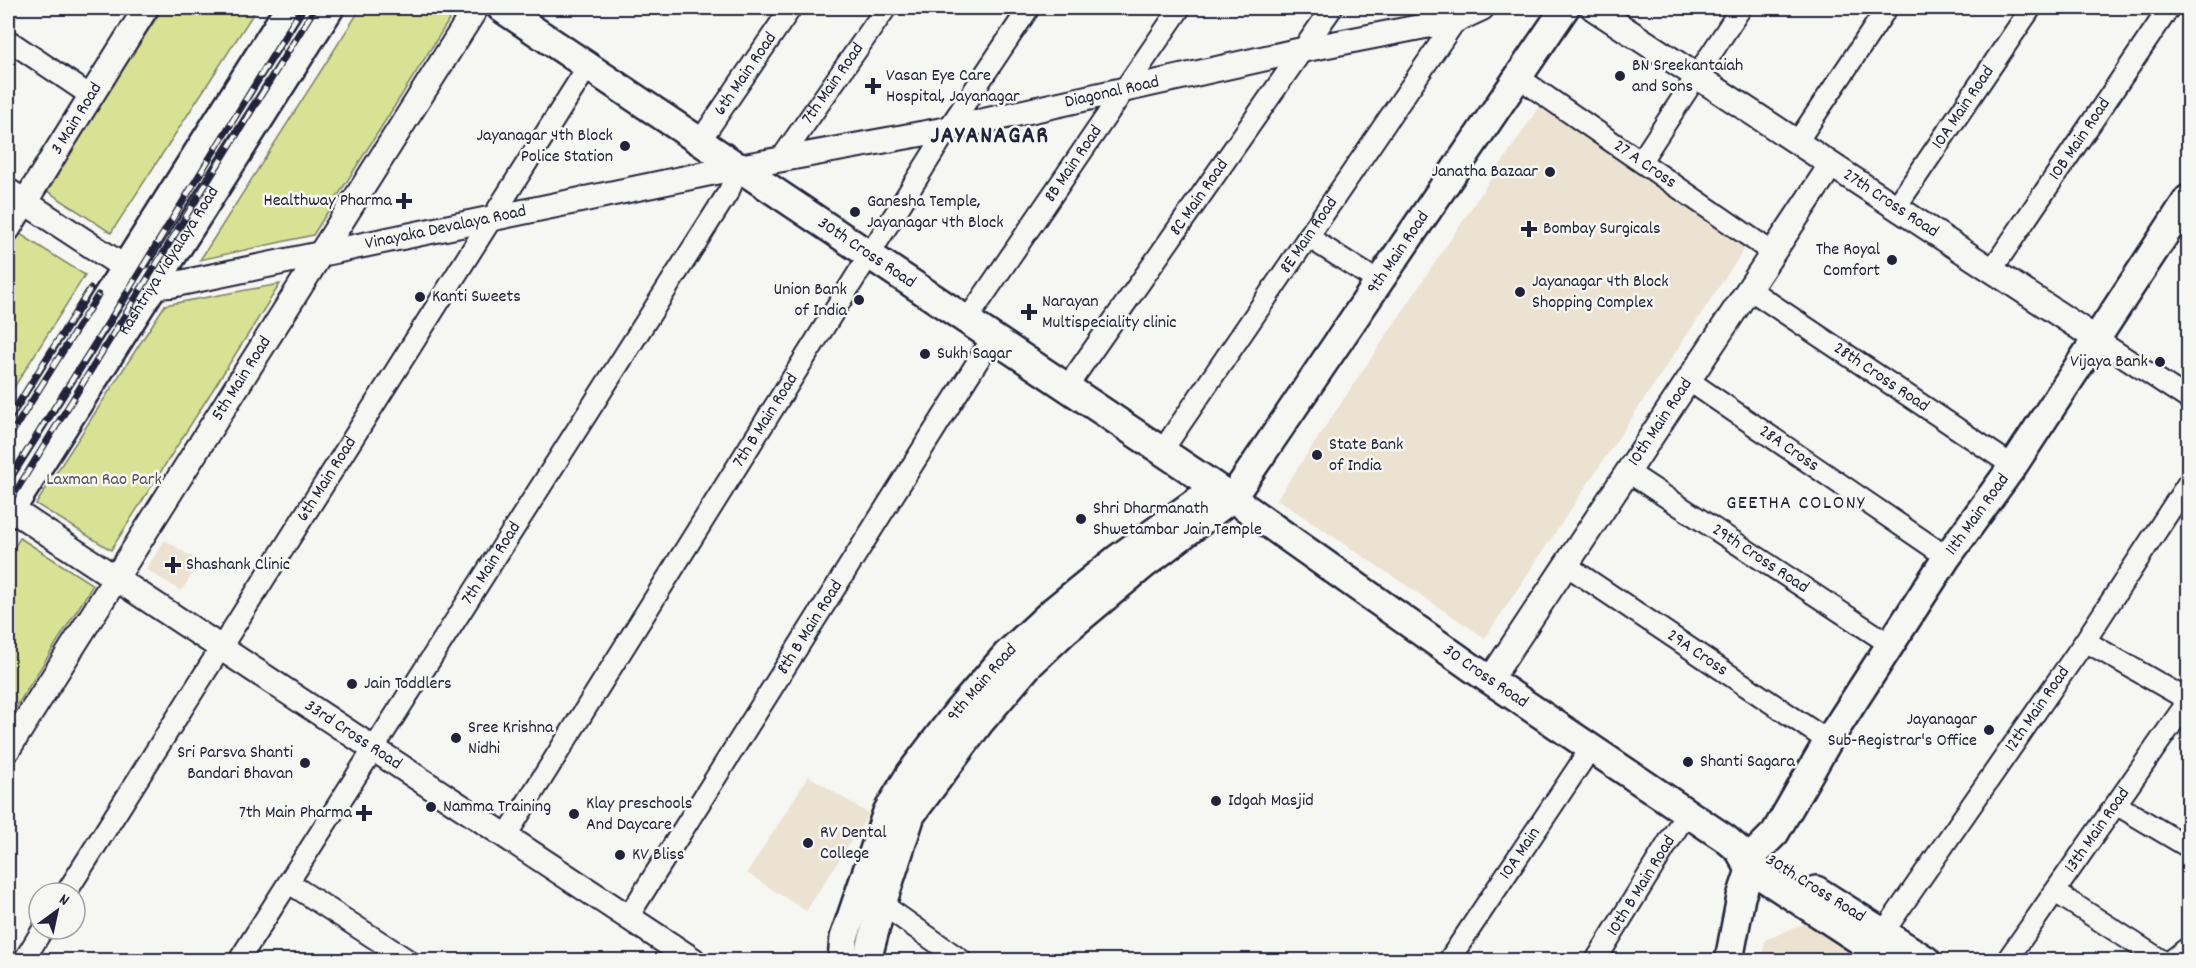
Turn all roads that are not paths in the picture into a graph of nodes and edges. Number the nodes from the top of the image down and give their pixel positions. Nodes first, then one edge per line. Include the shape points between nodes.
1 (146, 8) edge
2 (289, 8) edge
3 (330, 8) edge
4 (476, 8) edge
5 (501, 8) edge
6 (791, 8) edge
7 (886, 8) edge
8 (1029, 8) edge
9 (1180, 8) edge
10 (1332, 8) edge
11 (1482, 8) edge
12 (1565, 8) edge
13 (1593, 8) edge
14 (1741, 8) edge
15 (1887, 8) edge
16 (2031, 8) edge
17 (2169, 8) edge
18 (1456, 20) junction
19 (8, 40) edge
20 (1302, 50) junction
21 (588, 66) junction
22 (1696, 75) junction
23 (1518, 77) junction
24 (1122, 92) junction
25 (91, 96) junction
26 (948, 129) junction
27 (700, 141) junction
28 (1797, 142) junction
29 (780, 160) junction
30 (1641, 161) junction
31 (1831, 165) junction
32 (739, 167) junction
33 (16, 197) edge
34 (2188, 200) edge
35 (1896, 207) junction
36 (492, 219) junction
37 (8, 229) edge
38 (1308, 237) junction
39 (1773, 253) junction
40 (320, 254) junction
41 (870, 255) junction
42 (124, 268) junction
43 (1991, 271) junction
44 (1379, 282) junction
45 (153, 286) junction
46 (1749, 289) junction
47 (967, 320) junction
48 (993, 338) junction
49 (2095, 338) junction
50 (1688, 380) junction
51 (1067, 387) junction
52 (2188, 399) edge
53 (1162, 451) junction
54 (8, 453) edge
55 (2013, 466) junction
56 (1628, 472) junction
57 (2188, 483) edge
58 (1232, 498) junction
59 (9, 511) edge
60 (1947, 557) junction
61 (1566, 565) junction
62 (116, 578) junction
63 (2085, 641) junction
64 (1892, 645) junction
65 (221, 647) junction
66 (1490, 680) junction
67 (2188, 700) edge
68 (1828, 741) junction
69 (8, 748) edge
70 (1591, 748) junction
71 (374, 749) junction
72 (2117, 805) junction
73 (1687, 812) junction
74 (506, 836) junction
75 (2188, 847) edge
76 (1758, 856) junction
77 (74, 881) edge
78 (289, 883) junction
79 (2055, 892) junction
80 (882, 904) junction
81 (628, 917) junction
82 (1883, 933) junction
83 (36, 941) edge
84 (2188, 950) edge
85 (24, 960) edge
86 (239, 960) edge
87 (408, 960) edge
88 (693, 960) edge
89 (842, 960) edge
90 (867, 960) edge
91 (961, 960) edge
92 (1449, 960) edge
93 (1596, 960) edge
94 (1730, 960) edge
95 (1747, 960) edge
96 (1890, 960) edge
97 (1926, 960) edge
98 (2007, 960) edge
99 (2161, 960) edge
100 (2175, 960) edge

1 - 25 street, 3 Main Road
2 - 42 main road, Rashtriya Vidyalaya Road
3 - 45 main road, Rashtriya Vidyalaya Road
4 - 40 street, 5th Main Road
5 - 21 main road, 30th Cross Road
6 - 27 street, 6th Main Road
7 - 29 street, 7th Main Road
8 - 26 street, 7th B Main Road
9 - 24 street, 8B Main Road
10 - 20 street, 8C Main Road
11 - 18 street, Diagonal Road
12 - 23 main road, 9th Main Road
13 - 22 street, 27th Cross Road
14 - 22 street
15 - 28 street
16 - 35 street, 10A Main Road
17 - 43 street, 10B Main Road
18 - 20 street, Diagonal Road
18 - 38 street, 8E Main Road
19 - 25 street
20 - 24 street, Diagonal Road
20 - 51 street, 8C Main Road
21 - 27 main road, 30th Cross Road
21 - 36 street, 6th Main Road
22 - 28 street, 27th Cross Road
22 - 30 street
23 - 30 street, 27 A Cross
23 - 44 main road, 9th Main Road
24 - 26 street, Diagonal Road
24 - 47 street, 8B Main Road
25 - 33 street, 3 Main Road
26 - 29 street, Diagonal Road
26 - 41 street, 7th B Main Road
27 - 32 main road, 30th Cross Road
28 - 31 street, 27th Cross Road
29 - 32 street, Diagonal Road
30 - 39 street, 27 A Cross
31 - 35 street, 27th Cross Road
31 - 39 street, 10th Main Road
32 - 36 street, Vinayaka Devalaya Road
32 - 41 main road, 30th Cross Road
32 - 71 street, 7th Main Road via 723,201
33 - 37 street, 3 Main Road
33 - 42 street
34 - 49 main road, 11th Main Road
35 - 43 street, 27th Cross Road
36 - 40 street, Vinayaka Devalaya Road
36 - 65 street, 6th Main Road
38 - 44 street
38 - 53 street, 8E Main Road
39 - 46 street, 10th Main Road
40 - 45 street, Vinayaka Devalaya Road
40 - 62 street, 5th Main Road
41 - 47 main road, 30th Cross Road
41 - 74 street, 7th B Main Road
42 - 45 street
42 - 54 main road, Rashtriya Vidyalaya Road
43 - 49 street, 27th Cross Road
44 - 58 main road, 9th Main Road
45 - 59 main road, Rashtriya Vidyalaya Road
46 - 50 street, 10th Main Road
46 - 55 street, 28th Cross Road
47 - 48 main road, 30th Cross Road
48 - 51 main road, 30th Cross Road
48 - 81 street, 8th B Main Road
49 - 52 street, 27th Cross Road
49 - 55 main road, 11th Main Road
50 - 56 street, 10th Main Road
50 - 60 street, 28A Cross
51 - 53 main road, 30th Cross Road
53 - 58 main road, 30th Cross Road
55 - 60 main road, 11th Main Road
56 - 61 street, 10th Main Road
56 - 64 street, 29th Cross Road
57 - 63 street, 12th Main Road
58 - 66 main road, 30 Cross Road
58 - 80 main road, 9th Main Road via 1065,631 981,721 911,815
58 - 89 main road, 9th Main Road via 1197,501 1117,559 1053,610 1007,654 958,711 886,812 844,938
59 - 62 street, 33rd Cross Road
60 - 64 main road, 11th Main Road
61 - 66 street, 10th Main Road
61 - 68 street, 29A Cross
62 - 65 street, 33rd Cross Road
62 - 69 street, 5th Main Road
63 - 67 street
63 - 82 street, 12th Main Road
64 - 68 main road, 11th Main Road
65 - 71 street, 33rd Cross Road
65 - 77 street, 6th Main Road
66 - 70 main road, 30 Cross Road
67 - 72 street, 13th Main Road
68 - 76 main road, 11th Main Road
70 - 73 main road, 30 Cross Road
70 - 92 street, 10A Main
71 - 74 street, 33rd Cross Road
71 - 78 street, 7th Main Road
72 - 75 street
72 - 79 street, 13th Main Road
73 - 76 main road, 30 Cross Road
73 - 93 street, 10th B Main Road
74 - 81 street, 33rd Cross Road
76 - 82 main road, 30th Cross Road
76 - 94 main road, 11th Main Road
76 - 95 main road, 11th Main Road
76 - 96 main road, 30th Cross Road
78 - 86 street, 7th Main Road
78 - 87 street
79 - 98 street, 13th Main Road
79 - 99 street
80 - 90 main road, 9th Main Road
80 - 91 street
81 - 88 street, 33rd Cross Road
82 - 97 main road, 30th Cross Road
83 - 85 street
84 - 100 street

